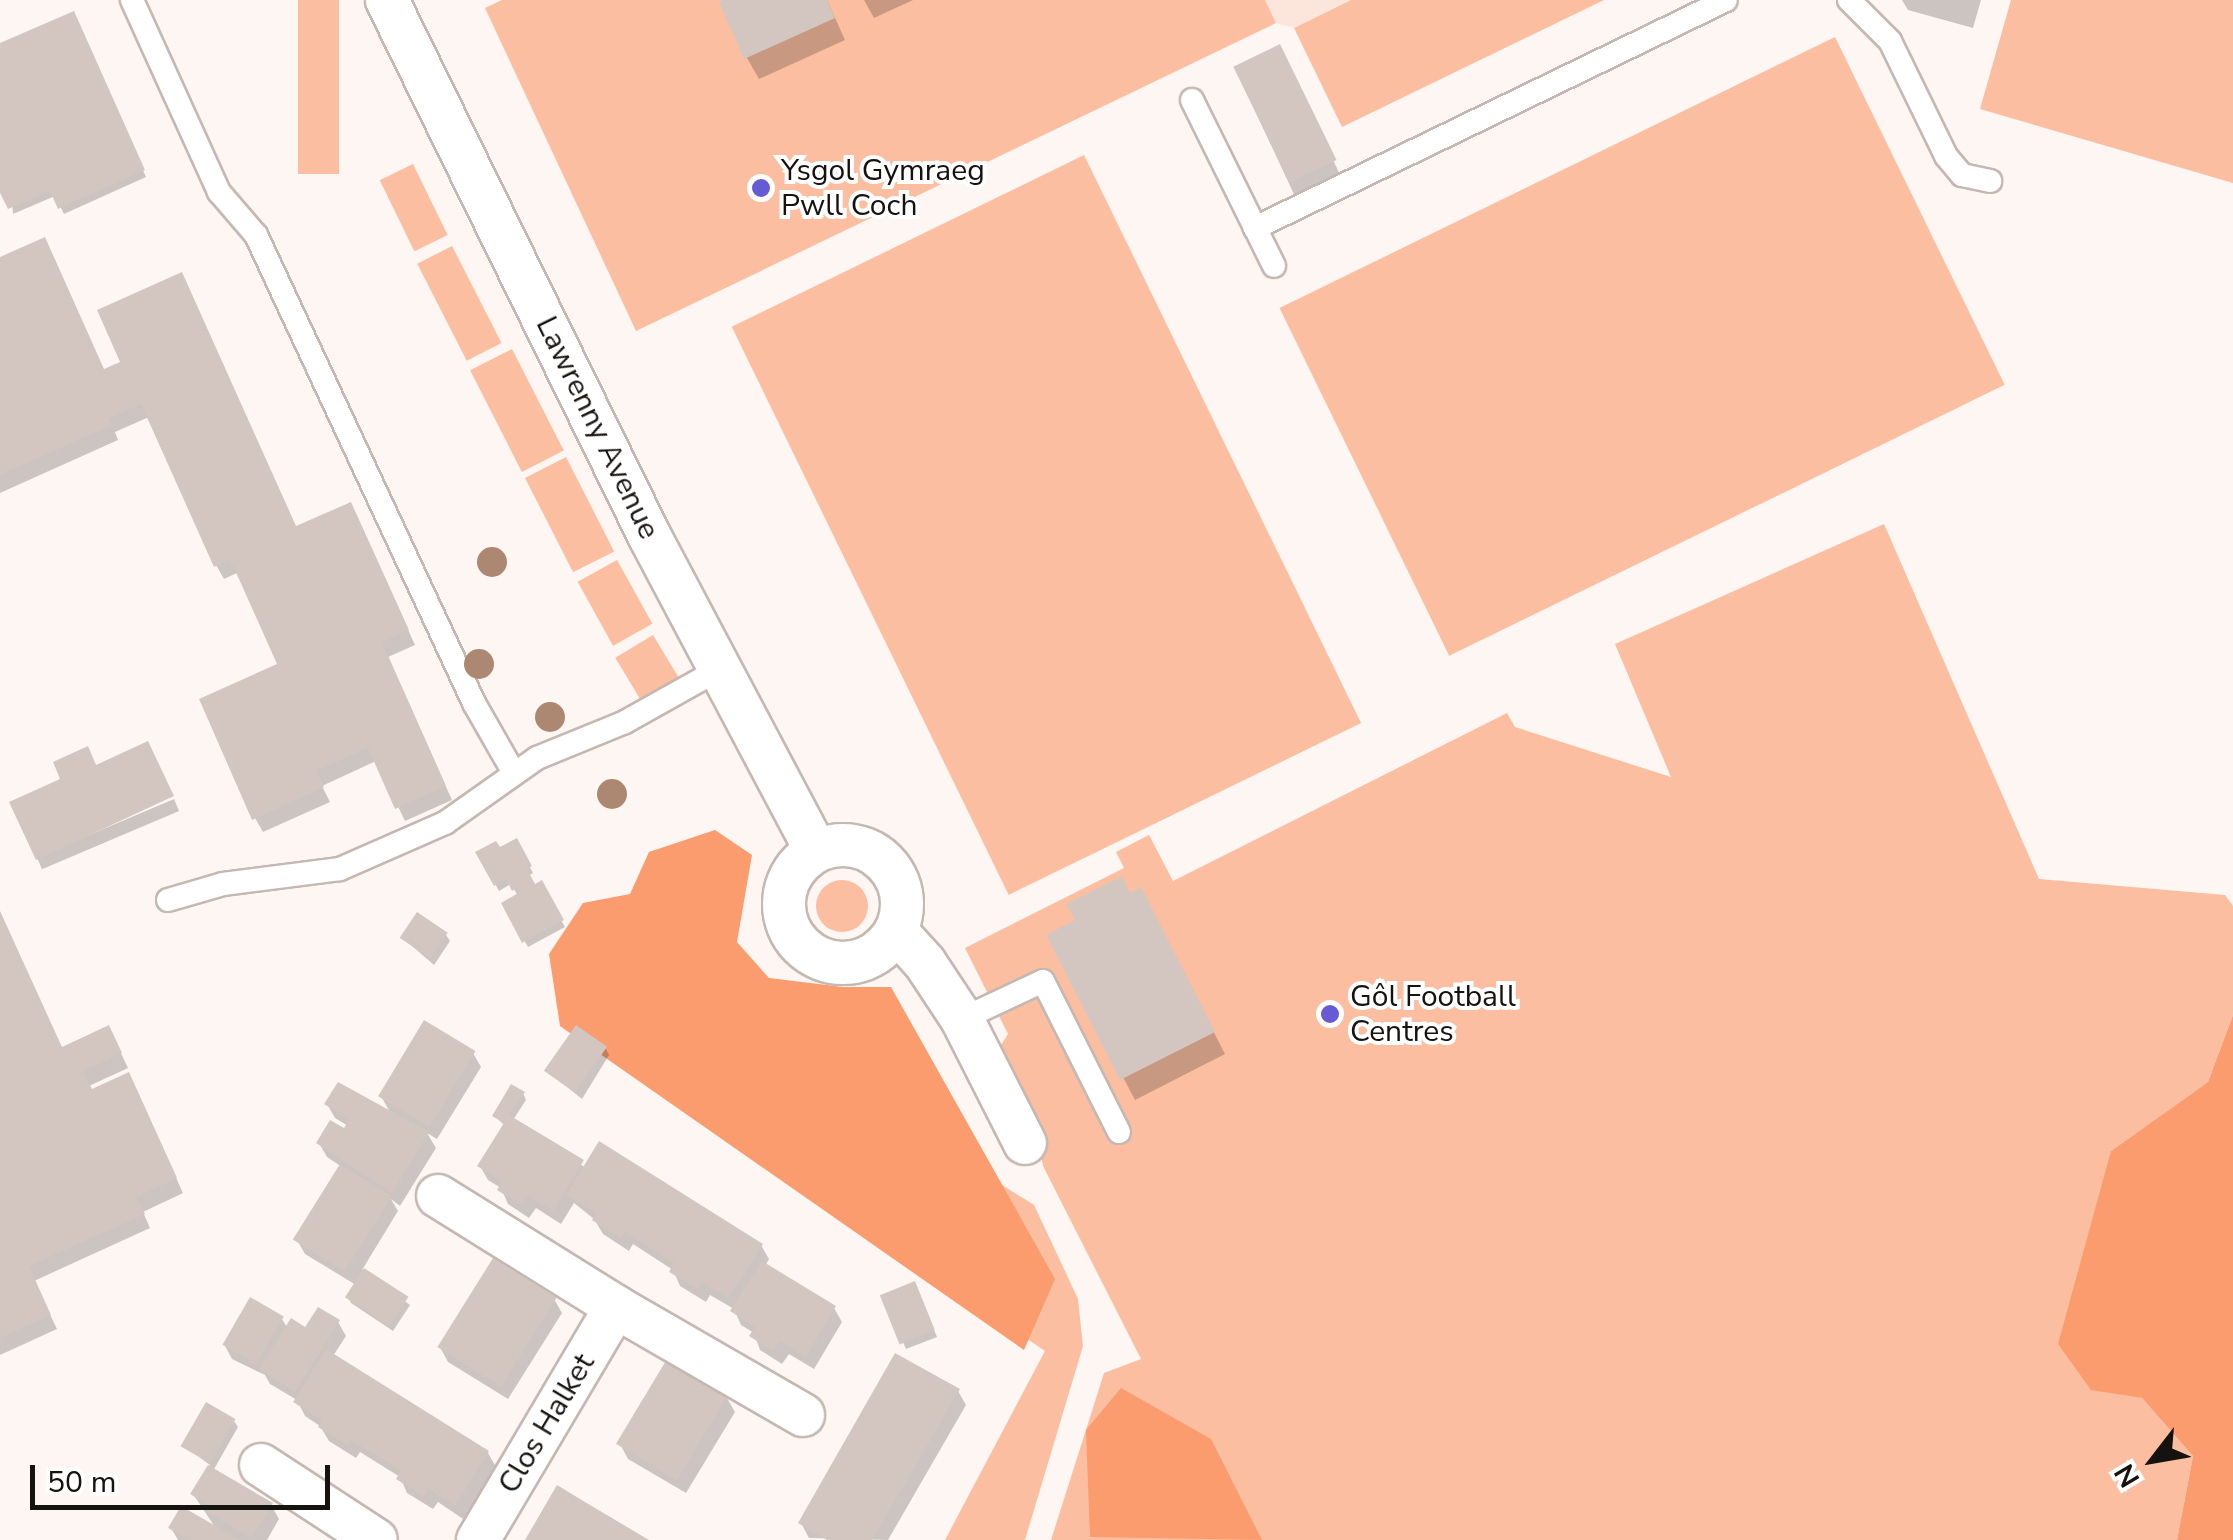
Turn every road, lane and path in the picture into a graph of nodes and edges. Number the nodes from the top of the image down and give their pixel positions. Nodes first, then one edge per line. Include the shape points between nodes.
1 (132, 0) edge
2 (387, 0) edge
3 (1726, 0) edge
4 (1848, 0) edge
5 (1192, 100) dead end
6 (1990, 182) dead end
7 (1255, 228) junction
8 (1274, 266) dead end
9 (720, 669) junction
10 (514, 773) junction
11 (816, 851) junction
12 (168, 900) dead end
13 (896, 932) junction
14 (962, 1019) junction
15 (1118, 1132) dead end
16 (1025, 1143) dead end
17 (438, 1196) dead end
18 (616, 1308) junction
19 (803, 1415) dead end
20 (260, 1465) dead end
21 (358, 1536) edge
22 (478, 1540) edge

1 - 10 lane via 220,192 256,236 474,703
2 - 9 street, Lawrenny Avenue
3 - 7 lane
4 - 6 lane via 1890,42 1946,156 1962,175
5 - 7 lane
7 - 8 lane
9 - 10 lane
9 - 11 street, Lawrenny Avenue
10 - 12 lane via 444,822 340,870 223,884
11 - 13 street via 852,845 886,862 902,895
11 - 13 street via 799,863 783,900 785,920 808,953 827,962 867,959
13 - 14 street via 926,963
14 - 15 lane via 1043,981
14 - 16 street
17 - 18 street
18 - 19 street
18 - 22 street, Clos Halket
20 - 21 street

